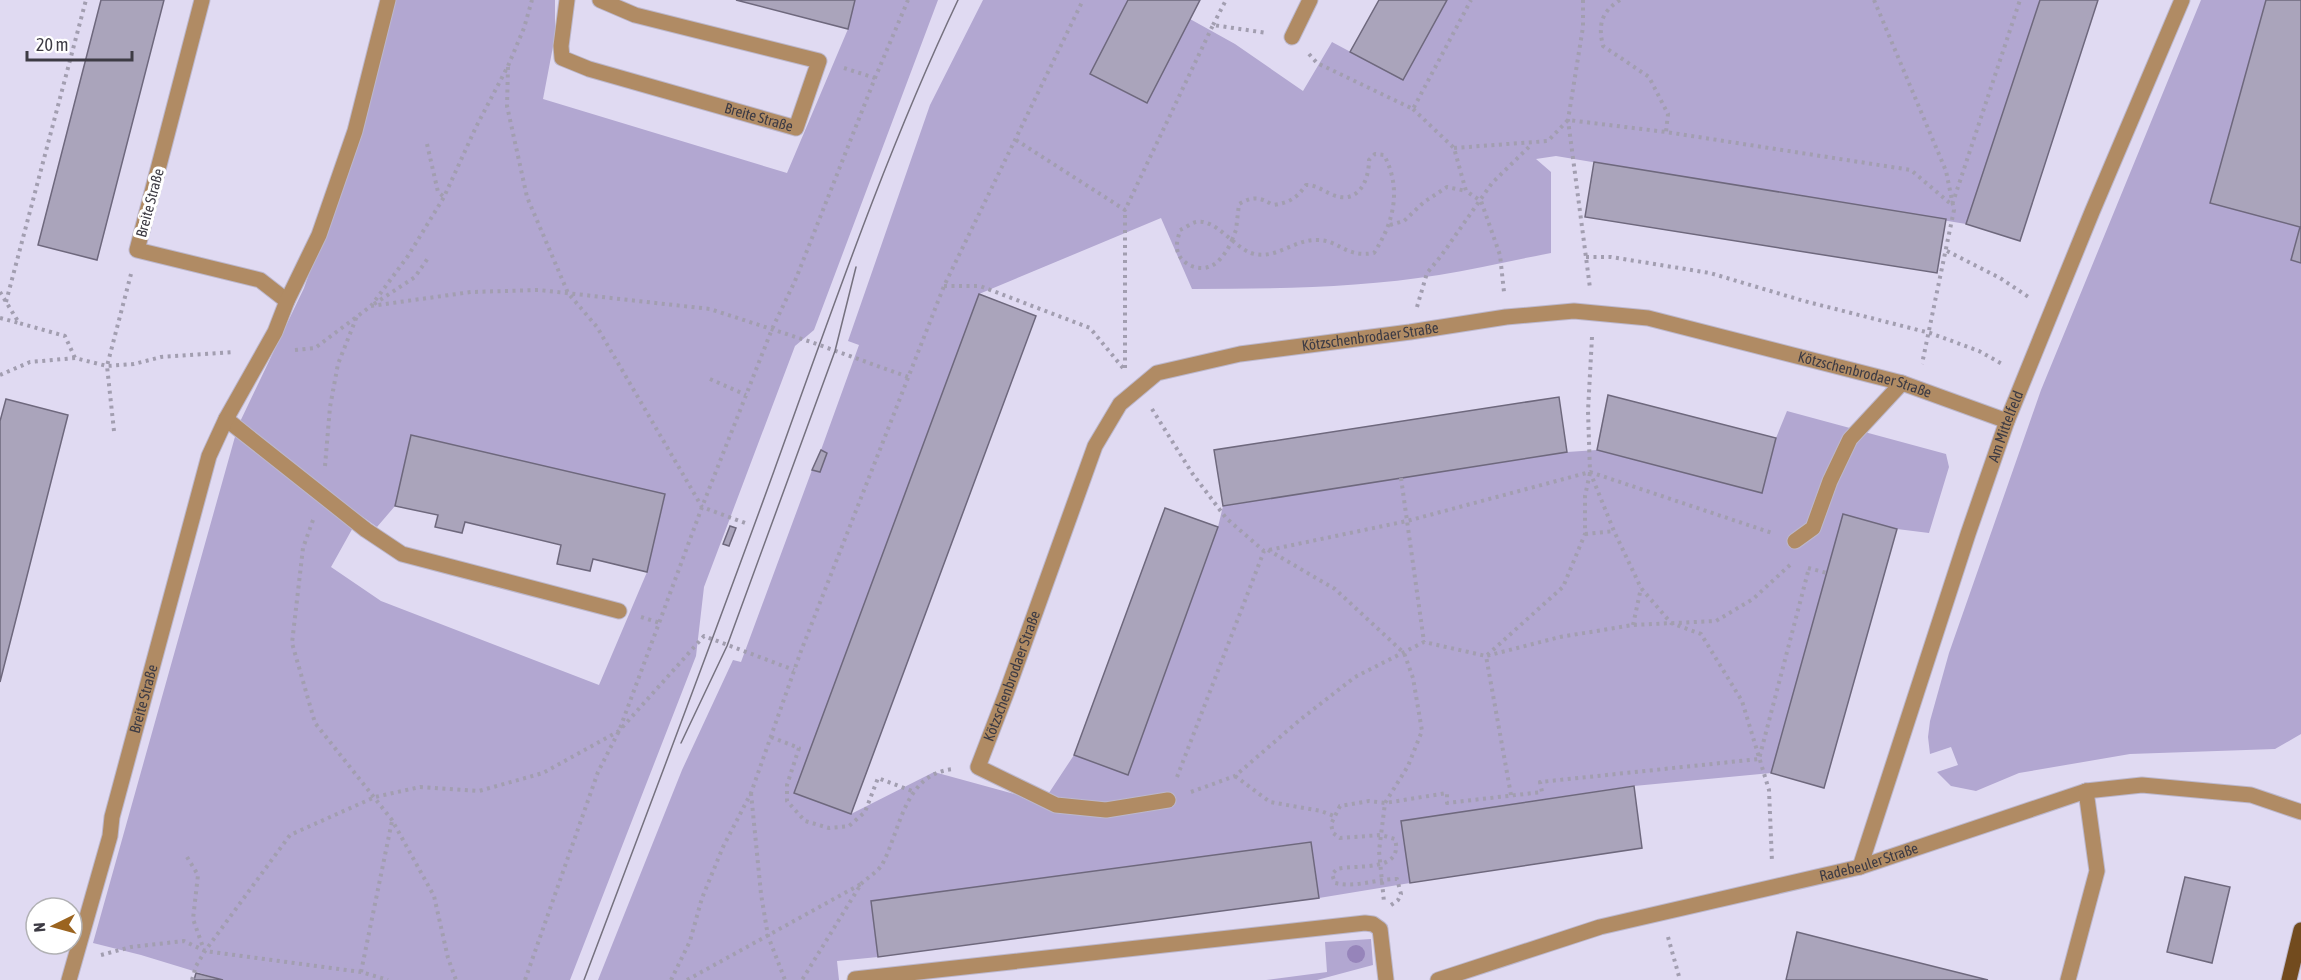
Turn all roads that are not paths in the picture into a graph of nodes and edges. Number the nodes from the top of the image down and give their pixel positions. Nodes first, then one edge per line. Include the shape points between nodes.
1 (202, 0) edge
2 (388, 0) edge
3 (567, 0) edge
4 (600, 0) edge
5 (1310, 0) edge
6 (2182, 0) edge
7 (1292, 37) road end
8 (287, 301) junction
9 (1909, 386) junction
10 (226, 419) junction
11 (2007, 421) junction
12 (1795, 541) road end
13 (619, 611) dead end
14 (2086, 791) junction
15 (1168, 800) road end
16 (2301, 812) edge
17 (1860, 867) junction
18 (2301, 930) edge
19 (855, 979) edge
20 (69, 980) edge
21 (1386, 980) edge
22 (1438, 980) edge
23 (2068, 980) edge
24 (2289, 980) edge

1 - 8 street, Breite Straße via 137,250 260,280
2 - 8 street, Breite Straße via 355,131 319,235
3 - 4 street, Breite Straße via 562,58 796,128 819,61 635,15
5 - 7 street
6 - 11 street, Am Mittelfeld
8 - 10 street, Breite Straße via 275,332
9 - 11 street, Kötzschenbrodaer Straße
9 - 12 street via 1850,439 1813,528
9 - 15 street, Kötzschenbrodaer Straße via 1648,318 1574,311 1240,354 1157,373 1120,404 1095,446 978,767 1056,805 1106,810
10 - 13 street via 402,554
10 - 20 street, Breite Straße via 209,456
11 - 17 street, Am Mittelfeld
14 - 16 street, Radebeuler Straße via 2142,785 2250,795
14 - 17 street, Radebeuler Straße
14 - 23 street via 2097,871
17 - 22 street, Radebeuler Straße via 1600,927
18 - 24 main road
19 - 21 street via 1365,923 1380,929

